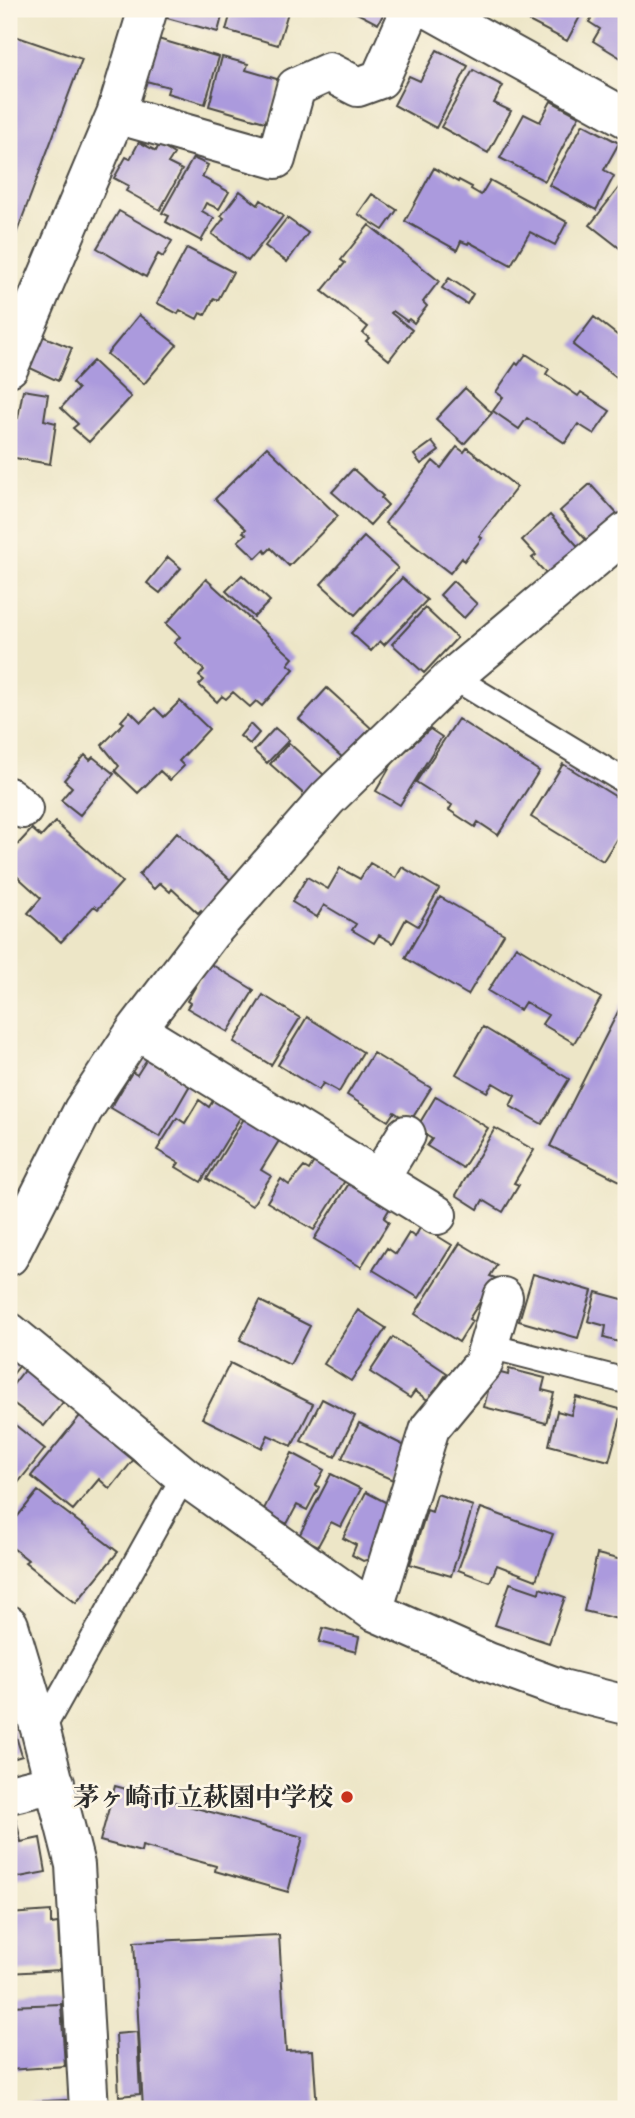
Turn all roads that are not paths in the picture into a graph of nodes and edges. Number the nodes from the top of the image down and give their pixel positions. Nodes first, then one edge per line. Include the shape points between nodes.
1 (148, 9) edge
2 (411, 9) edge
3 (429, 9) edge
4 (116, 114) junction
5 (626, 118) edge
6 (9, 367) edge
7 (626, 531) edge
8 (453, 677) junction
9 (626, 782) edge
10 (136, 1030) junction
11 (406, 1135) dead end
12 (379, 1179) junction
13 (437, 1215) dead end
14 (9, 1256) edge
15 (503, 1297) dead end
16 (9, 1332) edge
17 (489, 1346) junction
18 (626, 1381) edge
19 (184, 1476) junction
20 (373, 1611) junction
21 (9, 1625) edge
22 (626, 1705) edge
23 (41, 1732) junction
24 (55, 1783) junction
25 (9, 1794) edge
26 (89, 2109) edge

1 - 4 street
2 - 4 street via 380,79 358,87 329,72 296,87 276,159
3 - 5 street
4 - 6 street
7 - 8 street
8 - 9 lane
8 - 10 street via 328,798 210,933
10 - 12 street
10 - 14 street via 83,1110
11 - 12 street
12 - 13 street
15 - 17 street
16 - 19 street
17 - 18 lane
17 - 20 street via 483,1364 430,1429
19 - 20 street
19 - 23 lane
20 - 22 street via 488,1662 562,1689
21 - 23 street
23 - 24 street
24 - 25 street
24 - 26 street via 75,1865

